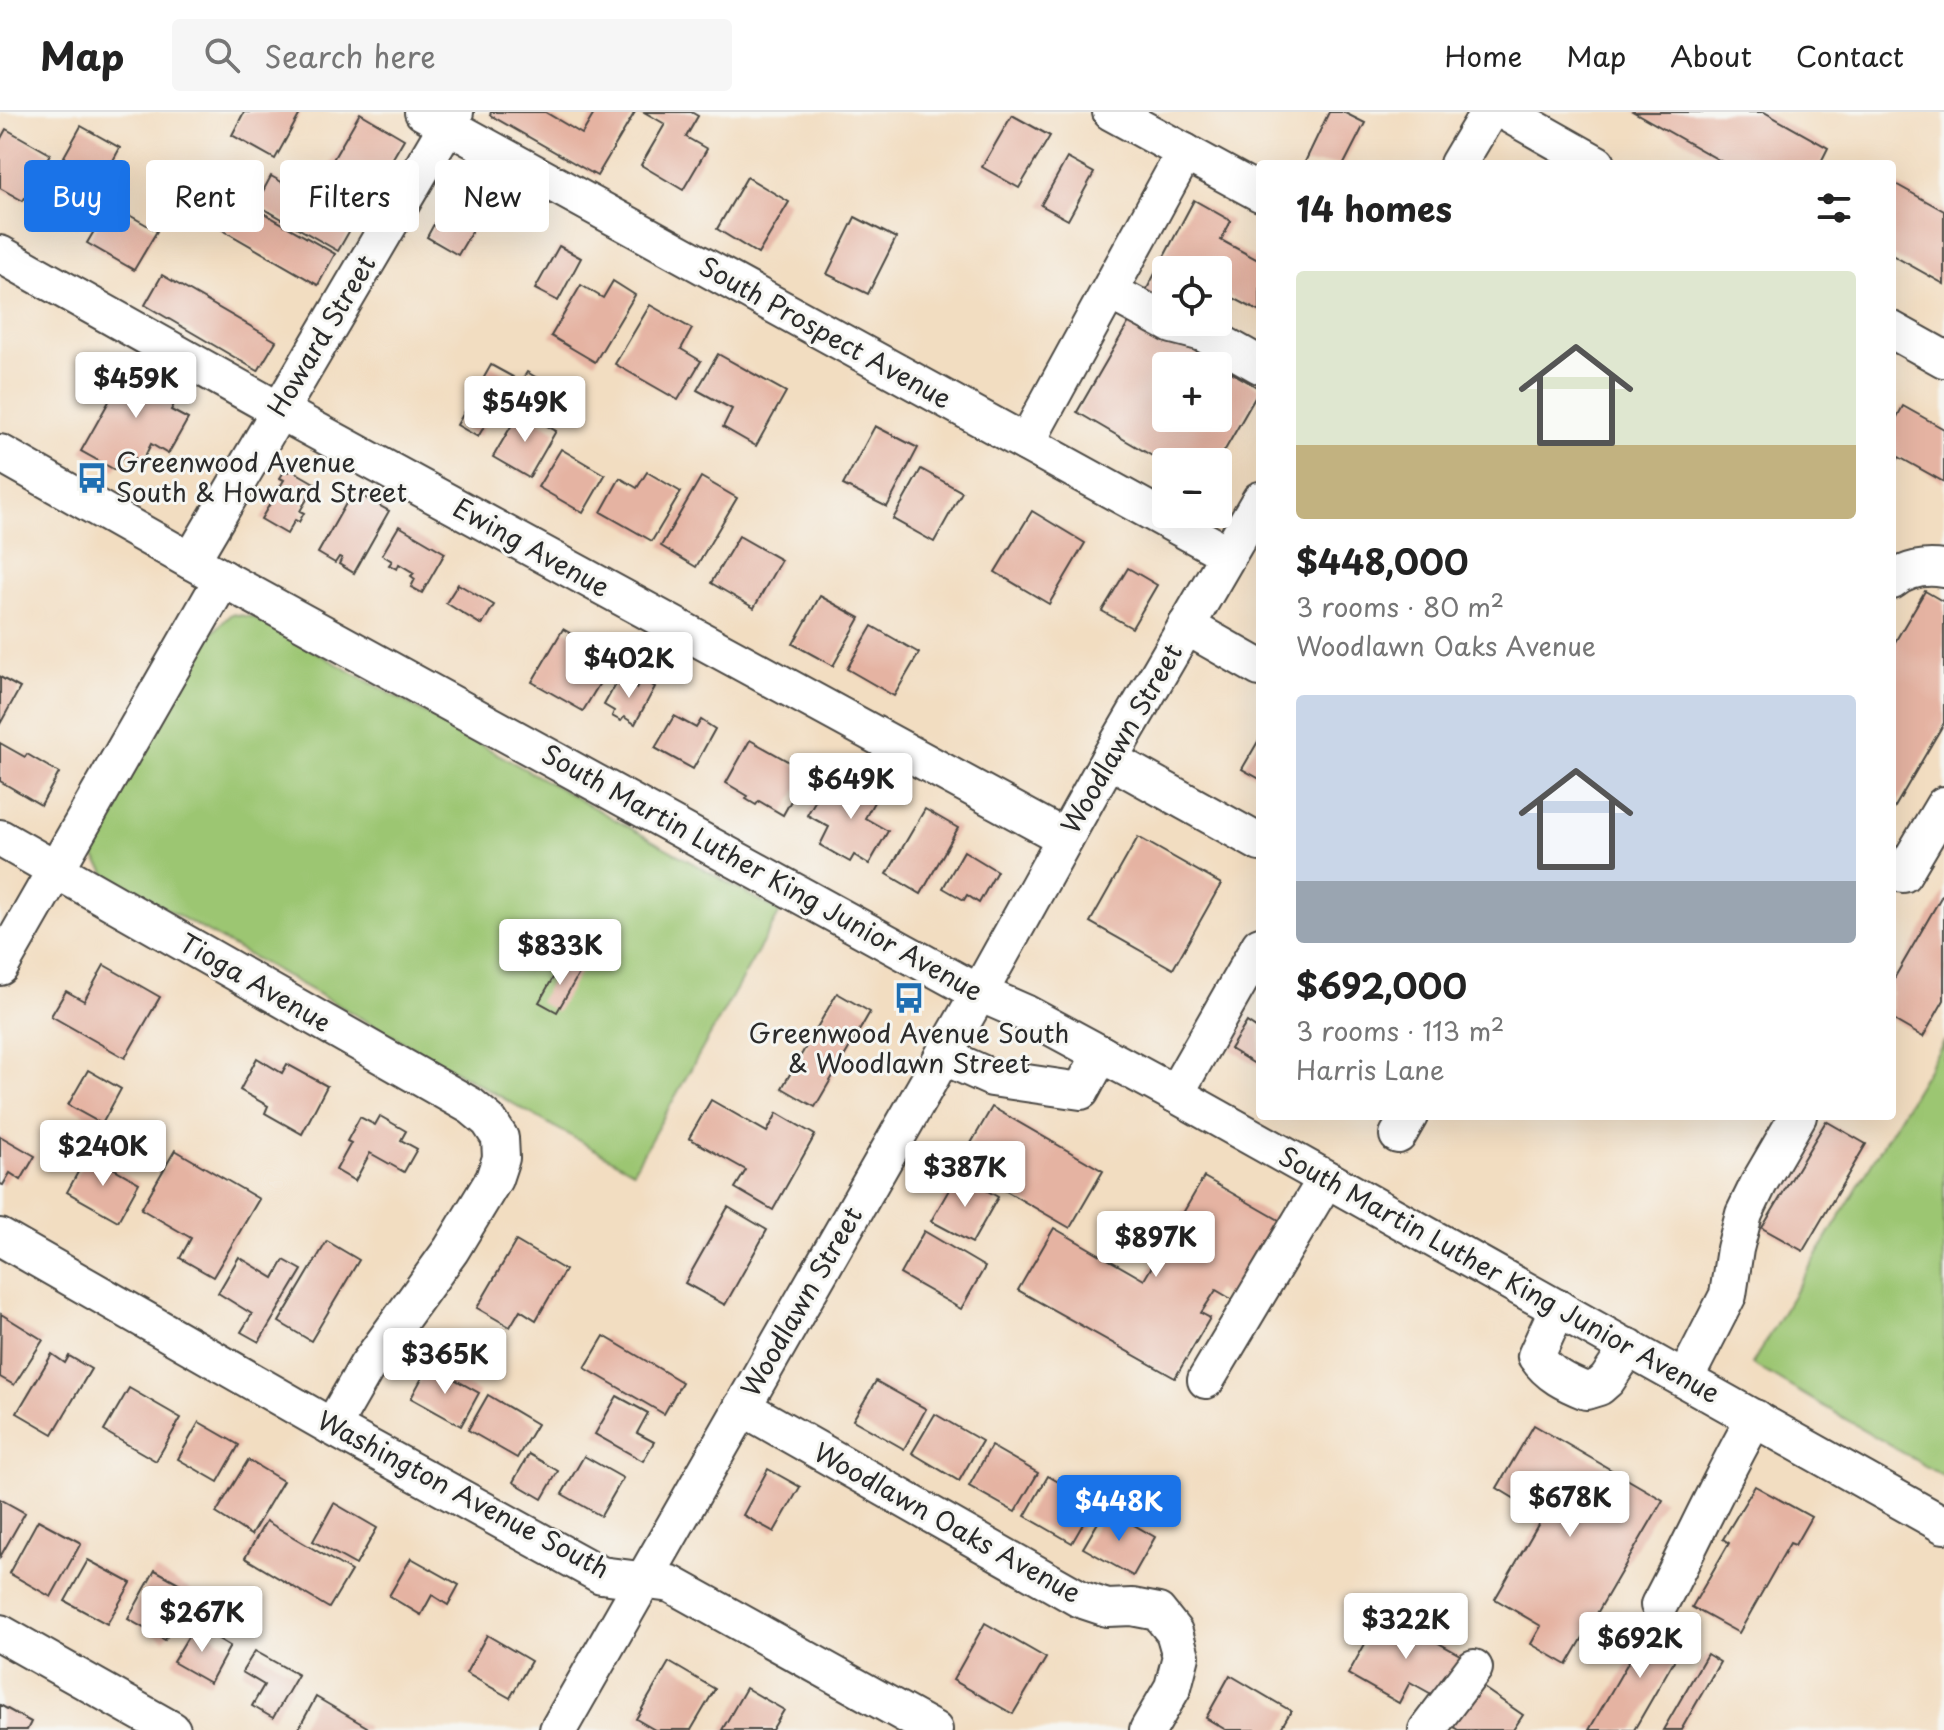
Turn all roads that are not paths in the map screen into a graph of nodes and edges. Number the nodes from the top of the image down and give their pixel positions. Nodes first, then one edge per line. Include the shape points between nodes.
1 (1111, 112) edge
2 (1489, 112) edge
3 (1505, 112) edge
4 (442, 116) edge
5 (1185, 152) junction
6 (1460, 160) edge
7 (1590, 160) edge
8 (1256, 191) edge
9 (0, 254) edge
10 (1111, 292) junction
11 (1896, 332) edge
12 (1944, 359) edge
13 (1256, 363) edge
14 (278, 410) junction
15 (1026, 443) junction
16 (0, 453) edge
17 (1256, 507) edge
18 (1228, 554) junction
19 (191, 561) junction
20 (1944, 569) edge
21 (223, 578) junction
22 (1896, 578) edge
23 (1186, 626) junction
24 (1256, 666) edge
25 (1109, 759) junction
26 (1944, 805) edge
27 (0, 838) edge
28 (1065, 838) junction
29 (1256, 841) edge
30 (56, 870) junction
31 (1896, 879) edge
32 (1256, 952) edge
33 (0, 967) edge
34 (979, 993) junction
35 (1101, 1054) junction
36 (943, 1056) junction
37 (1175, 1094) junction
38 (1796, 1120) edge
39 (1326, 1179) junction
40 (0, 1237) edge
41 (1558, 1308) junction
42 (1629, 1347) junction
43 (1685, 1379) junction
44 (1206, 1380) dead end
45 (742, 1407) junction
46 (1755, 1418) junction
47 (332, 1427) junction
48 (1944, 1525) edge
49 (642, 1579) junction
50 (1659, 1605) dead end
51 (0, 1633) edge
52 (1474, 1668) dead end
53 (172, 1730) edge
54 (558, 1730) edge
55 (934, 1730) edge
56 (1148, 1730) edge
57 (1427, 1730) edge

1 - 5 street
2 - 6 street
3 - 7 street
4 - 14 street, Howard Street
4 - 15 street, South Prospect Avenue
5 - 8 street
5 - 10 street
9 - 14 street, Ewing Avenue
10 - 13 street
10 - 15 street
11 - 12 street
14 - 19 street, Howard Street
14 - 28 street, Ewing Avenue
15 - 18 street, South Prospect Avenue
16 - 19 street, South Martin Luther King Junior Avenue
17 - 18 street, Woodlawn Street
18 - 23 street, Woodlawn Street
19 - 21 street, South Martin Luther King Junior Avenue
20 - 22 street via 1928,566
21 - 30 street
21 - 34 street, South Martin Luther King Junior Avenue
23 - 24 street
23 - 25 street, Woodlawn Street
25 - 28 street, Woodlawn Street
25 - 29 street
26 - 31 street
27 - 30 street, Tioga Avenue
28 - 34 street, Woodlawn Street
30 - 33 street
30 - 47 street, Tioga Avenue via 471,1106 500,1138 494,1179 451,1250 367,1366
32 - 37 street
34 - 35 street, South Martin Luther King Junior Avenue
34 - 36 street, Woodlawn Street
35 - 36 street via 1081,1091 992,1078
35 - 37 street, South Martin Luther King Junior Avenue
36 - 45 street, Woodlawn Street
37 - 39 street, South Martin Luther King Junior Avenue
38 - 43 street via 1744,1214 1728,1295
39 - 41 street, South Martin Luther King Junior Avenue
39 - 44 street
40 - 47 street, Washington Avenue South
41 - 42 street, South Martin Luther King Junior Avenue
41 - 42 street via 1536,1356 1563,1381 1586,1391 1599,1387
42 - 43 street, South Martin Luther King Junior Avenue
43 - 46 street, South Martin Luther King Junior Avenue
45 - 49 street, Woodlawn Street
45 - 56 street, Woodlawn Oaks Avenue via 1080,1599 1107,1608 1158,1612 1174,1632 1181,1656 1173,1687
46 - 48 street, South Martin Luther King Junior Avenue
46 - 50 street
47 - 49 street, Washington Avenue South via 601,1575
49 - 54 street, Woodlawn Street
49 - 55 street, Washington Avenue South via 671,1584
51 - 53 street
52 - 57 street

